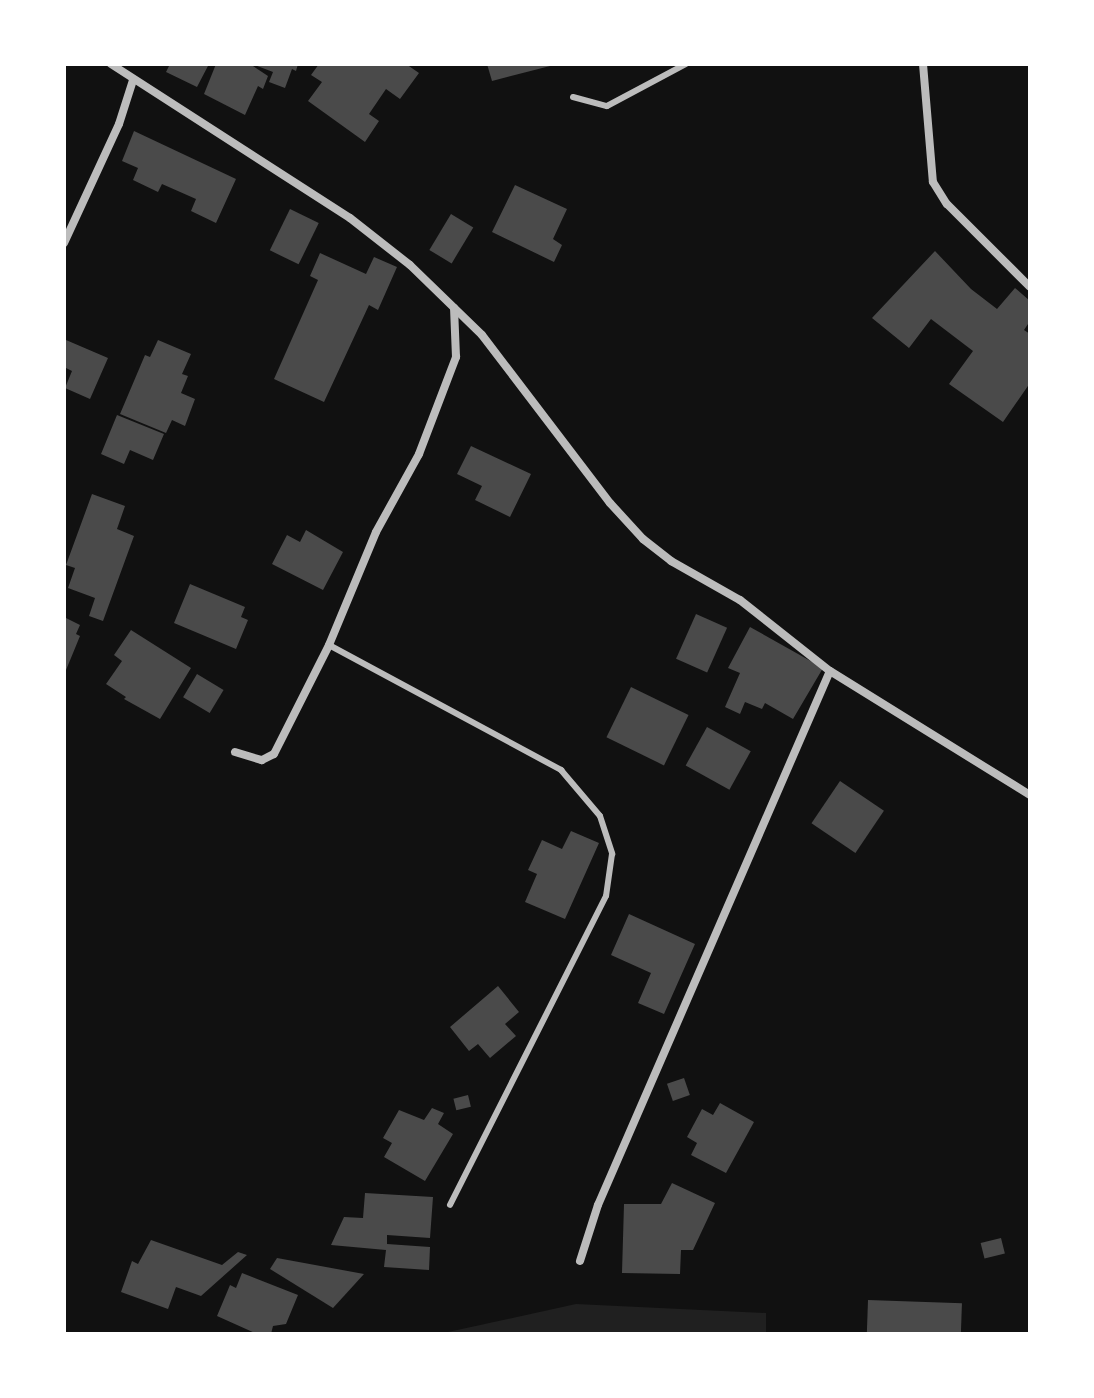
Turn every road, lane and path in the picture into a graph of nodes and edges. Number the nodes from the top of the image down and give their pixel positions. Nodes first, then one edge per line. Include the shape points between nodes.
1 (111, 64) edge
2 (686, 64) edge
3 (923, 64) edge
4 (133, 80) junction
5 (573, 97) dead end
6 (64, 243) edge
7 (1030, 287) edge
8 (454, 307) junction
9 (329, 645) junction
10 (830, 671) junction
11 (235, 752) dead end
12 (1030, 795) edge
13 (450, 1205) dead end
14 (580, 1261) dead end

1 - 4 street
2 - 5 lane via 607,106
3 - 7 street via 933,182 947,204
4 - 6 street via 119,124
4 - 8 street via 350,218
8 - 9 street via 456,357 419,454 376,532
8 - 10 street via 482,335 643,539 740,600
9 - 11 street via 274,754 262,760
9 - 13 lane via 561,770 600,816 612,854 606,896
10 - 12 street
10 - 14 street via 598,1205

